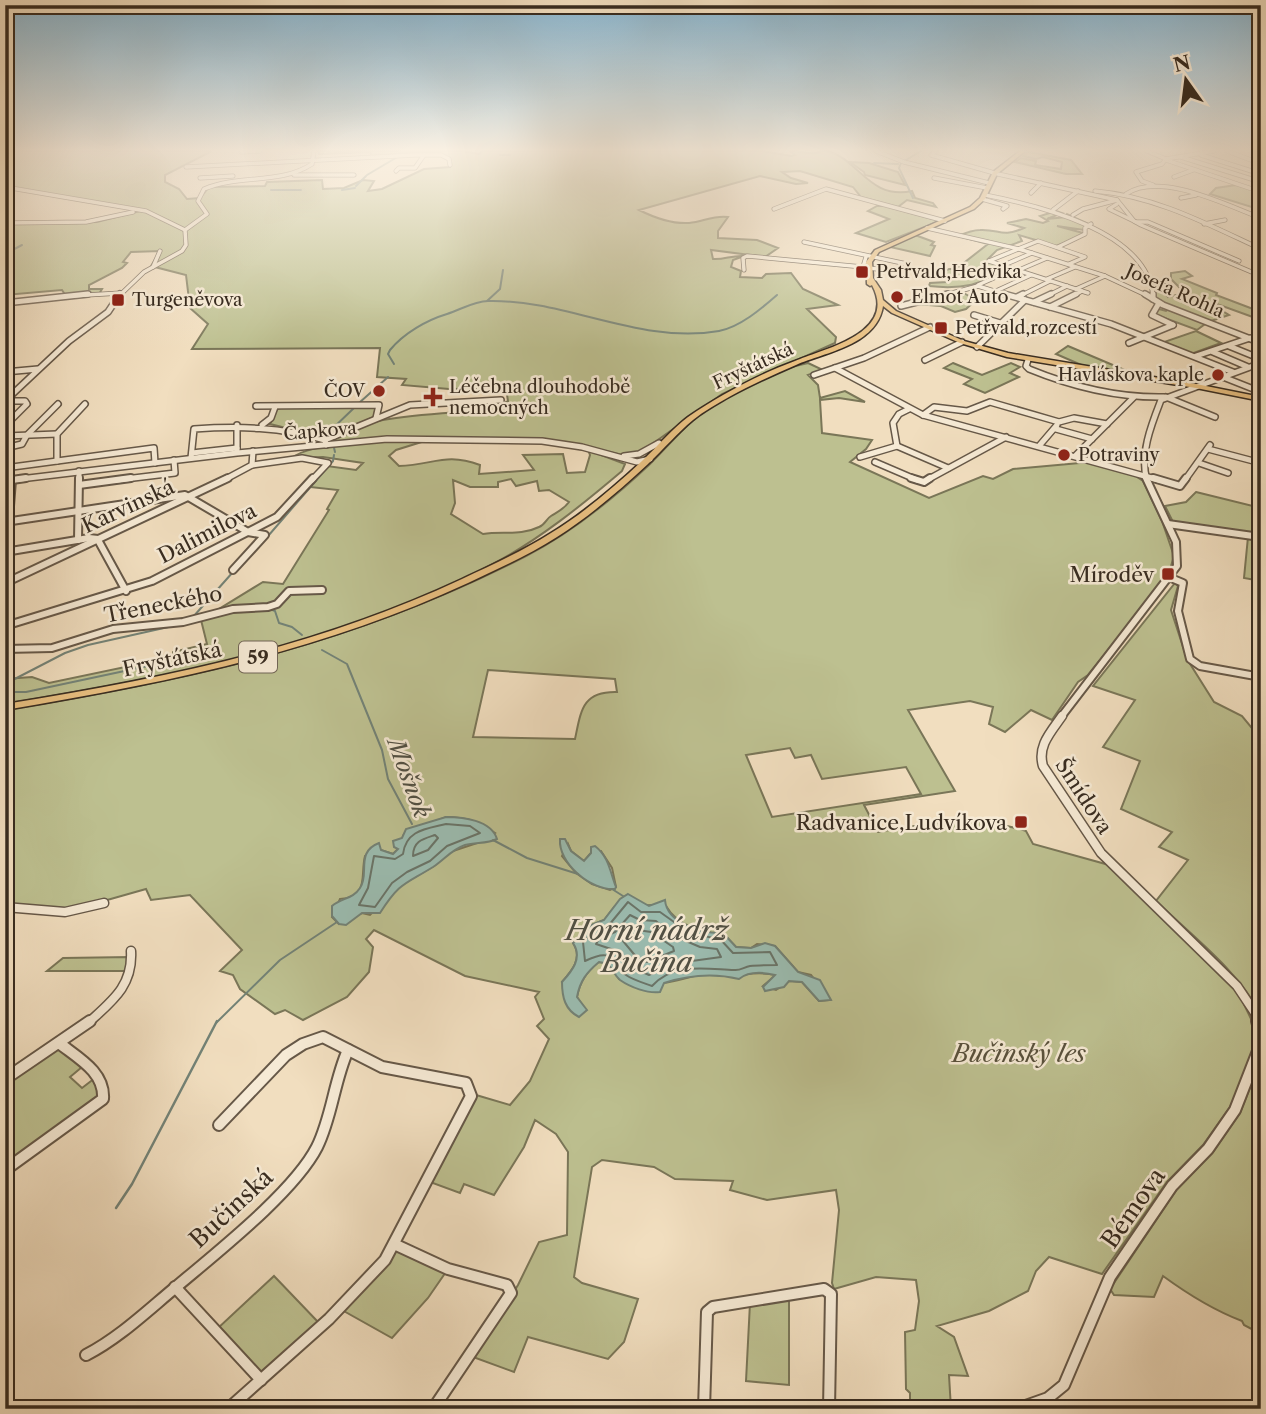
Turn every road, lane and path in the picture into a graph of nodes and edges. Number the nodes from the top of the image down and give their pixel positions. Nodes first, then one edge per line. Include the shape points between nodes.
1 (113, 217) edge
2 (161, 217) edge
3 (203, 217) edge
4 (930, 217) edge
5 (954, 217) edge
6 (1077, 217) edge
7 (1125, 217) edge
8 (1131, 217) edge
9 (1188, 217) edge
10 (1225, 220) dead end
11 (945, 221) junction
12 (1135, 222) junction
13 (5, 223) edge
14 (1204, 224) junction
15 (1091, 225) junction
16 (927, 228) junction
17 (185, 230) junction
18 (1185, 239) junction
19 (1175, 241) junction
20 (804, 242) dead end
21 (1058, 247) junction
22 (1019, 249) junction
23 (1261, 249) edge
24 (160, 251) dead end
25 (1032, 253) junction
26 (1227, 257) junction
27 (869, 258) junction
28 (1047, 258) junction
29 (1217, 259) junction
30 (1239, 261) dead end
31 (1069, 264) junction
32 (1003, 266) junction
33 (153, 267) junction
34 (1075, 267) junction
35 (869, 268) junction
36 (744, 270) dead end
37 (1016, 270) junction
38 (1031, 275) junction
39 (1105, 276) junction
40 (1261, 276) edge
41 (1049, 280) junction
42 (978, 286) junction
43 (1067, 286) junction
44 (1076, 289) junction
45 (996, 291) junction
46 (121, 293) junction
47 (926, 293) dead end
48 (932, 297) junction
49 (1017, 297) junction
50 (1153, 299) junction
51 (1025, 300) junction
52 (1034, 302) junction
53 (5, 303) edge
54 (1159, 303) junction
55 (901, 306) dead end
56 (1050, 307) junction
57 (878, 310) junction
58 (981, 312) dead end
59 (974, 316) junction
60 (905, 317) junction
61 (967, 319) dead end
62 (1000, 323) junction
63 (930, 327) junction
64 (870, 328) junction
65 (1145, 336) junction
66 (852, 338) junction
67 (1250, 338) junction
68 (962, 342) junction
69 (1129, 343) dead end
70 (1261, 343) edge
71 (1229, 346) junction
72 (976, 347) junction
73 (1212, 351) junction
74 (1196, 357) junction
75 (925, 360) dead end
76 (1028, 360) junction
77 (1261, 361) edge
78 (1248, 367) junction
79 (835, 368) junction
80 (39, 369) junction
81 (5, 372) edge
82 (1234, 372) junction
83 (814, 375) dead end
84 (1222, 377) junction
85 (1196, 386) junction
86 (1261, 392) edge
87 (1134, 397) junction
88 (1165, 397) junction
89 (1261, 399) edge
90 (501, 400) dead end
91 (5, 401) edge
92 (58, 404) dead end
93 (85, 404) dead end
94 (256, 406) dead end
95 (275, 407) junction
96 (909, 409) junction
97 (923, 415) junction
98 (692, 417) junction
99 (1215, 417) dead end
100 (376, 418) junction
101 (1059, 422) junction
102 (1107, 424) junction
103 (237, 425) junction
104 (262, 425) junction
105 (5, 426) edge
106 (1056, 429) junction
107 (57, 434) junction
108 (27, 435) junction
109 (5, 436) edge
110 (1007, 437) junction
111 (1092, 439) junction
112 (325, 443) junction
113 (659, 443) junction
114 (897, 446) junction
115 (1039, 446) junction
116 (5, 448) edge
117 (237, 450) junction
118 (253, 451) junction
119 (191, 455) junction
120 (1076, 456) junction
121 (618, 457) junction
122 (860, 457) dead end
123 (650, 459) junction
124 (174, 460) junction
125 (57, 461) junction
126 (637, 462) junction
127 (875, 462) dead end
128 (155, 463) junction
129 (1199, 463) junction
130 (1261, 463) edge
131 (252, 465) junction
132 (5, 468) edge
133 (948, 468) junction
134 (79, 471) junction
135 (635, 472) junction
136 (1228, 472) dead end
137 (1145, 476) junction
138 (9, 481) edge
139 (79, 485) junction
140 (188, 497) junction
141 (5, 509) edge
142 (79, 511) junction
143 (1167, 521) junction
144 (5, 522) edge
145 (1261, 528) edge
146 (248, 532) junction
147 (78, 540) junction
148 (98, 540) junction
149 (5, 552) edge
150 (498, 565) junction
151 (233, 570) dead end
152 (1171, 578) junction
153 (5, 583) edge
154 (126, 590) junction
155 (322, 590) dead end
156 (5, 626) edge
157 (5, 649) edge
158 (1261, 677) edge
159 (5, 707) edge
160 (104, 903) dead end
161 (5, 906) edge
162 (131, 951) dead end
163 (1255, 1013) joint
164 (59, 1043) junction
165 (348, 1050) junction
166 (5, 1079) edge
167 (219, 1125) dead end
168 (5, 1170) edge
169 (394, 1244) junction
170 (175, 1287) junction
171 (86, 1355) dead end
172 (261, 1380) junction
173 (1040, 1403) junction
174 (228, 1409) edge
175 (433, 1409) edge
176 (704, 1409) edge
177 (829, 1409) edge
178 (1017, 1409) edge
179 (1058, 1409) edge

1 - 13 street via 96,222
2 - 17 street
3 - 17 street
4 - 11 street
5 - 11 main road
6 - 15 street
7 - 12 street
8 - 12 street
9 - 14 street
10 - 14 street
11 - 16 main road
12 - 18 street via 1148,222
12 - 19 street
14 - 23 street
15 - 21 street via 1081,238
15 - 50 street via 1112,237 1140,265 1151,281
16 - 22 street, Josefa Rohla
16 - 27 main road via 889,243
17 - 33 street via 183,250
18 - 19 street
18 - 26 street
19 - 29 street
20 - 27 street
21 - 22 street via 1038,241
21 - 31 street via 1085,257
22 - 25 street, Josefa Rohla
22 - 32 street via 989,261
24 - 33 street
25 - 28 street, Josefa Rohla
25 - 32 street
26 - 29 street
26 - 30 street
27 - 35 main road
27 - 35 street via 908,262 901,272
27 - 36 street via 863,267 747,256
28 - 31 street, Josefa Rohla
28 - 37 street
29 - 40 street
31 - 34 street, Josefa Rohla
32 - 37 street
33 - 46 street
34 - 39 street, Josefa Rohla
34 - 41 street
35 - 57 main road
37 - 38 street
37 - 42 street
38 - 41 street
38 - 45 street
39 - 44 street
39 - 50 street, Josefa Rohla
41 - 43 street
41 - 49 street
42 - 45 street
42 - 48 street
43 - 44 street
43 - 52 street
44 - 56 street via 1085,292
45 - 49 street
46 - 53 street
46 - 80 street via 108,312
47 - 48 street
48 - 55 street
49 - 51 street
50 - 54 street, Josefa Rohla
51 - 52 street
51 - 62 street
52 - 56 street
54 - 65 street via 1152,315 1173,325
54 - 67 street, Josefa Rohla
56 - 65 street
57 - 60 main road
57 - 60 main road
57 - 64 main road, 59
57 - 66 main road, 59
58 - 59 street
59 - 61 street
59 - 62 street
60 - 63 main road
60 - 64 main road
62 - 72 street
63 - 68 main road
63 - 79 street
64 - 66 main road, 59
65 - 69 street
65 - 74 street
66 - 98 main road, Fryštátská / 59 via 725,395
67 - 70 street, Josefa Rohla
67 - 71 street, Josefa Rohla
68 - 72 main road
68 - 75 street
71 - 73 street, Josefa Rohla
71 - 77 street, Josefa Rohla
72 - 76 main road
73 - 74 street, Josefa Rohla
73 - 78 street, Josefa Rohla
74 - 82 street
76 - 85 main road
76 - 87 street via 1028,369 1059,382
77 - 78 street
78 - 82 street
79 - 83 street
79 - 96 street
80 - 81 street
80 - 91 street
82 - 84 street
84 - 85 street
84 - 86 street
85 - 88 street
85 - 89 main road
87 - 88 street
87 - 102 street
88 - 99 street
88 - 137 street via 1159,404
90 - 100 street via 410,405
91 - 105 street via 27,404
92 - 108 street
93 - 107 street
94 - 95 street
95 - 100 street via 379,405
95 - 104 street
96 - 97 street
96 - 114 street via 893,423
97 - 101 street via 934,407 967,411 990,402
97 - 110 street
98 - 113 main road, Fryštátská / 59
98 - 123 main road, Fryštátská / 59
100 - 112 street
101 - 102 street via 1074,418
101 - 106 street
102 - 111 street
103 - 104 street
103 - 117 street
103 - 119 street via 194,429
104 - 112 street via 296,430
106 - 111 street
106 - 115 street
107 - 108 street
107 - 125 street
108 - 109 street
108 - 116 street via 22,444
110 - 115 street
110 - 133 street
111 - 120 street
112 - 118 street, Čapkova
112 - 121 street, Čapkova via 533,440
113 - 121 street via 639,454
113 - 126 main road, Fryštátská / 59
114 - 122 street
114 - 133 street
115 - 120 street
117 - 118 street, Čapkova
117 - 119 street, Čapkova
118 - 131 street
119 - 124 street, Čapkova
120 - 137 street
121 - 126 street, Čapkova
123 - 126 street, Čapkova
123 - 135 main road, Fryštátská / 59
124 - 128 street, Čapkova
124 - 139 street via 175,472
125 - 128 street via 153,448
125 - 132 street
126 - 135 street
126 - 150 main road, Fryštátská / 59 via 576,512
127 - 133 street via 924,482
128 - 134 street, Čapkova
129 - 130 street via 1209,447
129 - 136 street
129 - 137 street via 1180,486
131 - 140 street, Karvinská
131 - 146 street, Dalimilova via 309,458 328,463 288,509
134 - 138 street, Čapkova
134 - 139 street
135 - 150 main road, Fryštátská / 59 via 558,533
137 - 143 street
138 - 141 street via 10,506
139 - 142 street
140 - 142 street
140 - 146 street
140 - 148 street, Karvinská
142 - 144 street
142 - 147 street
143 - 145 street via 1254,536
143 - 152 street via 1179,558
146 - 151 street via 265,536
146 - 154 street, Dalimilova
147 - 148 street
147 - 149 street
148 - 153 street, Karvinská
148 - 154 street
150 - 159 main road, Fryštátská / 59 via 421,602 293,648 183,676
152 - 158 street via 1183,583 1178,611 1190,659 1200,666
152 - 163 street, Šmídova via 1085,683 1045,740 1040,758 1096,847 1229,976
154 - 156 street, Dalimilova
155 - 157 street, Třeneckého via 289,591 268,607 113,629 52,648
160 - 161 street via 65,912
162 - 164 street via 133,971 128,983 95,1017
163 - 173 street, Bémova via 1258,1051 1235,1110 1208,1149 1172,1186 1110,1277 1070,1374 1057,1392
164 - 166 street
164 - 168 street via 98,1076 103,1099
165 - 167 street via 323,1037 305,1042 271,1067
165 - 169 street via 382,1067 466,1083 471,1096
165 - 170 street, Bučinská via 327,1121 305,1166 233,1238
169 - 172 street via 367,1282
169 - 175 street via 449,1269 507,1285 511,1293
170 - 171 street, Bučinská via 105,1345
170 - 172 street
172 - 174 street
173 - 178 street, Bémova
173 - 179 street
176 - 177 street via 708,1312 713,1307 824,1289 831,1294

